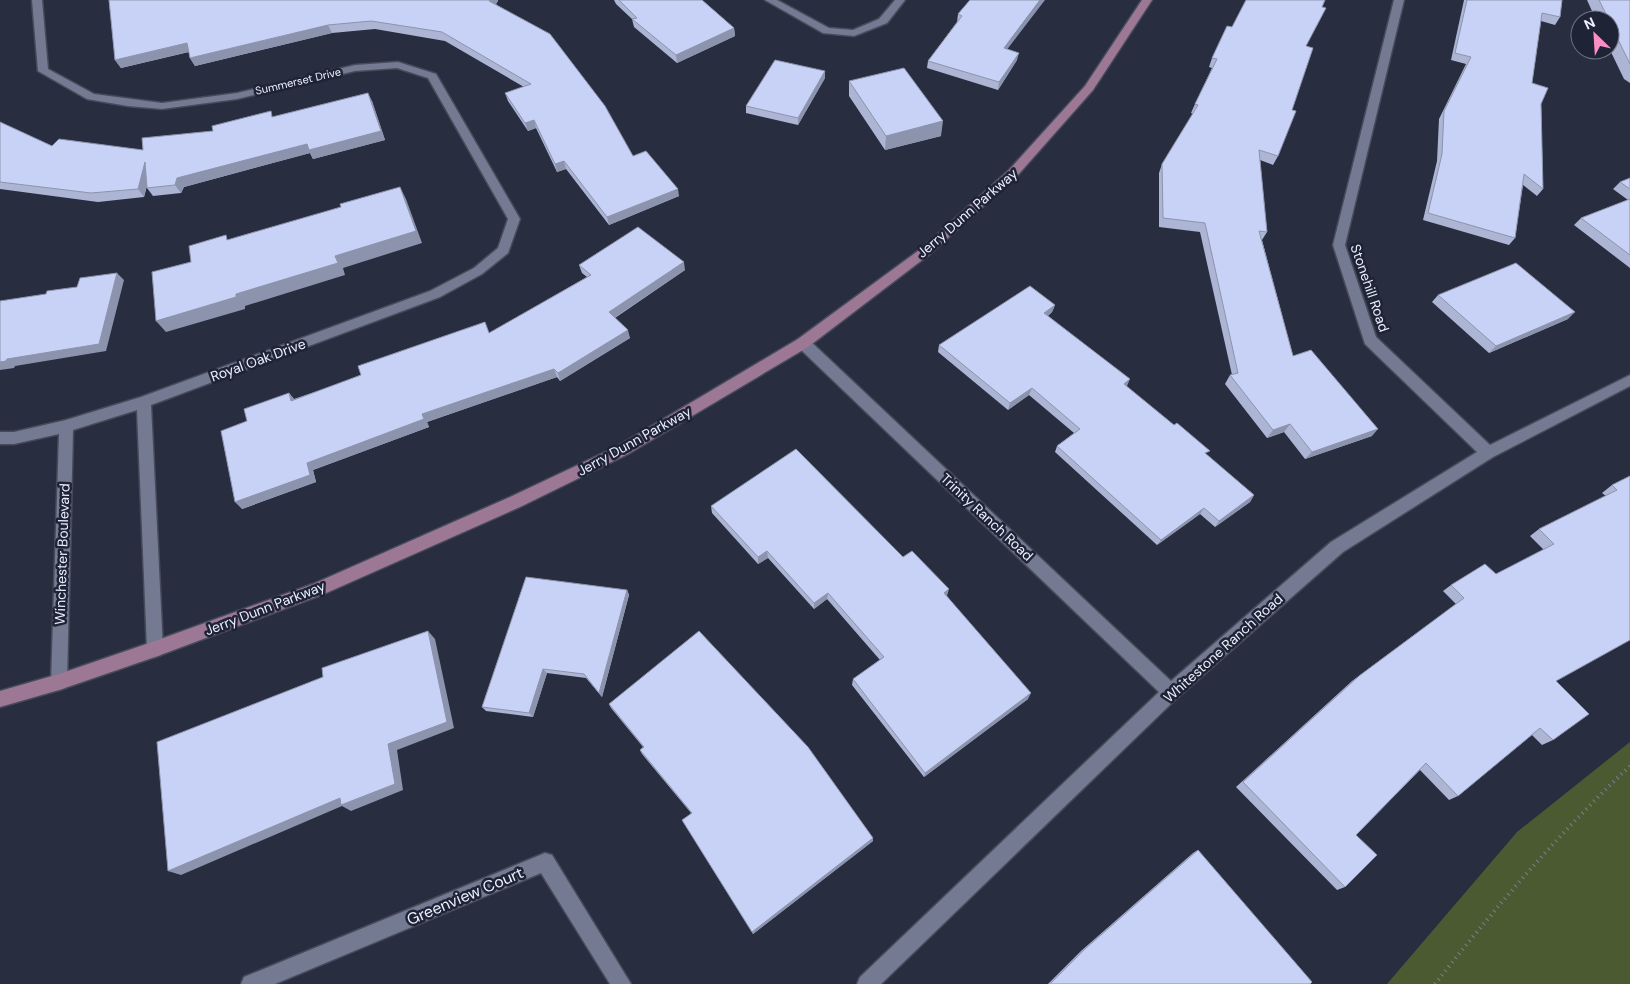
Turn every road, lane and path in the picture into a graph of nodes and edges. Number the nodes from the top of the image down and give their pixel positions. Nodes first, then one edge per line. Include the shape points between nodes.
1 (37, 0) edge
2 (770, 0) edge
3 (900, 0) edge
4 (1147, 0) edge
5 (1399, 0) edge
6 (504, 250) joint
7 (803, 343) junction
8 (1630, 380) edge
9 (144, 402) junction
10 (66, 426) junction
11 (0, 438) edge
12 (1488, 453) junction
13 (155, 649) junction
14 (58, 682) junction
15 (1171, 692) junction
16 (0, 699) edge
17 (1630, 766) edge
18 (251, 984) edge
19 (621, 984) edge
20 (867, 984) edge
21 (1436, 984) edge

1 - 6 street, Summerset Drive via 43,71 91,96 162,106 237,96 355,68 398,65 432,76 514,220
2 - 3 street via 828,31 854,33 883,21
4 - 7 street, Jerry Dunn Parkway via 1089,88 1013,174 926,251
5 - 12 street, Stonehill Road via 1339,244 1370,340
6 - 9 street, Royal Oak Drive via 478,270 435,294
7 - 13 street, Jerry Dunn Parkway via 623,450 515,502 318,589
7 - 15 street, Trinity Ranch Road
8 - 12 street, Whitestone Ranch Road
9 - 10 street, Royal Oak Drive
9 - 13 street
10 - 11 street, Royal Oak Drive via 14,438
10 - 14 street, Winchester Boulevard
12 - 15 street, Whitestone Ranch Road via 1337,547
13 - 14 street, Jerry Dunn Parkway
14 - 16 street, Jerry Dunn Parkway
15 - 20 street, Whitestone Ranch Road
17 - 21 path via 1598,796 1475,933
18 - 19 street, Greenview Court via 545,862

